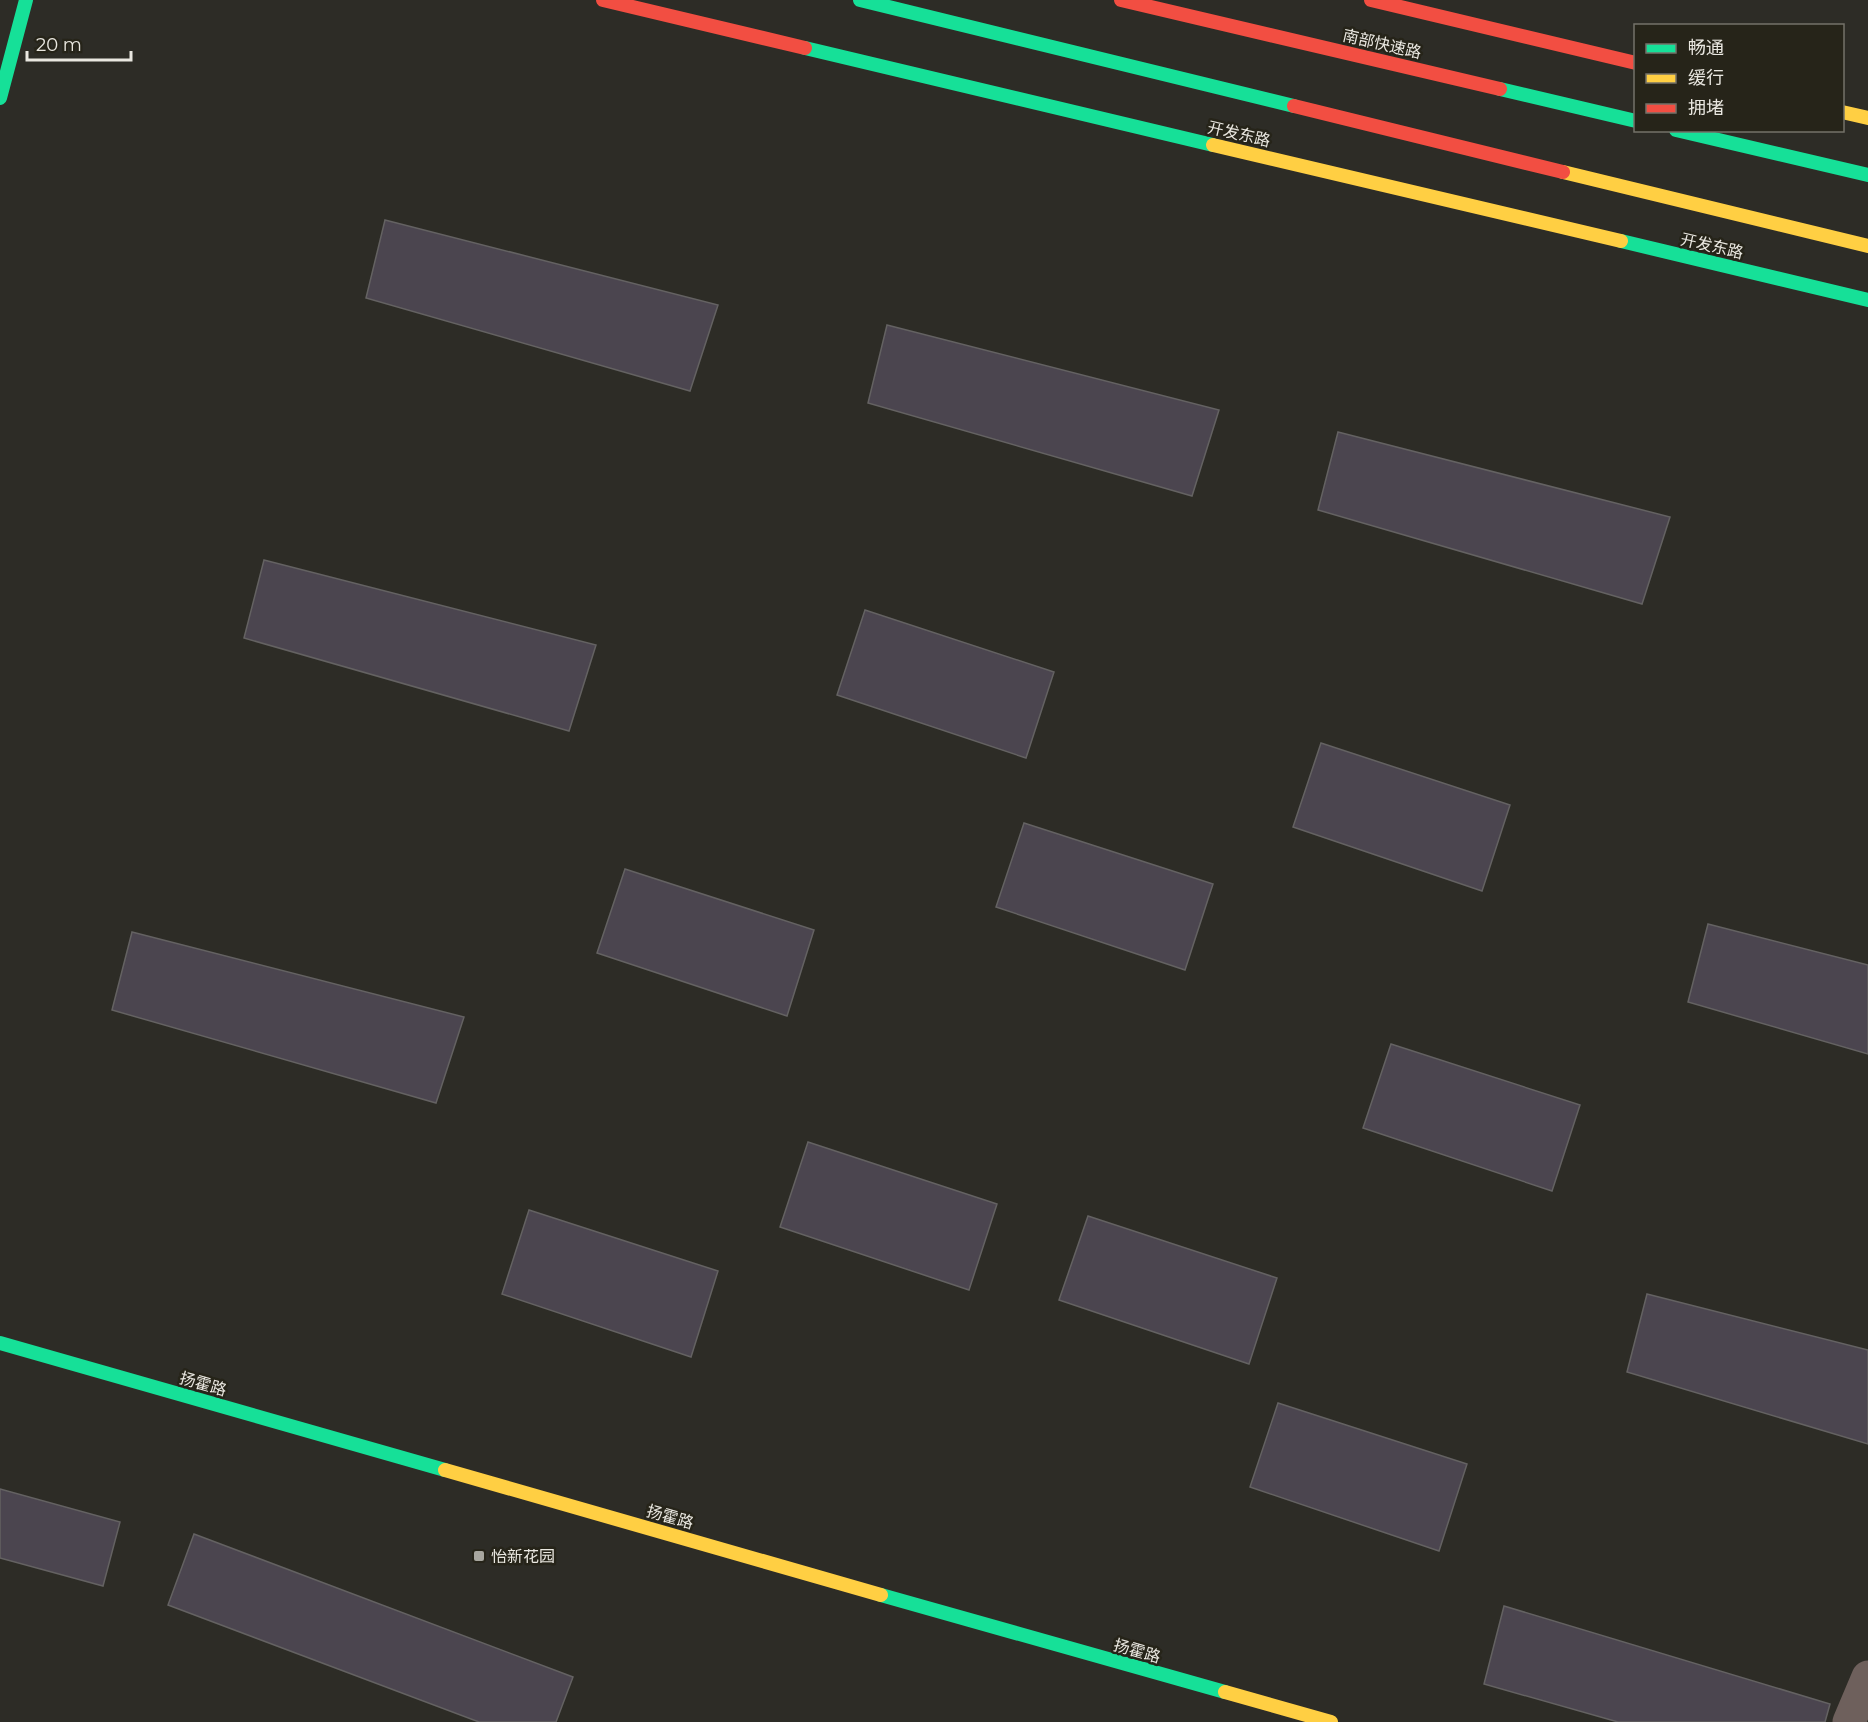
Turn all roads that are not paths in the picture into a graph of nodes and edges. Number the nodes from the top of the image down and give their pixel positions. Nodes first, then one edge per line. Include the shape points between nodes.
1 (26, 0) edge
2 (603, 0) edge
3 (860, 0) edge
4 (1121, 0) edge
5 (1371, 0) edge
6 (1634, 63) edge
7 (0, 98) edge
8 (1844, 112) edge
9 (1868, 118) edge
10 (1634, 121) edge
11 (1685, 132) edge
12 (1868, 176) edge
13 (1868, 246) edge
14 (1868, 300) edge
15 (0, 1343) edge
16 (1868, 1677) edge
17 (1331, 1722) edge
18 (1849, 1722) edge

1 - 7 main road
2 - 14 main road, 开发东路
3 - 13 main road
4 - 10 main road, 南部快速路
5 - 6 main road
8 - 9 main road
11 - 12 main road
15 - 17 main road, 扬霍路
16 - 18 street

